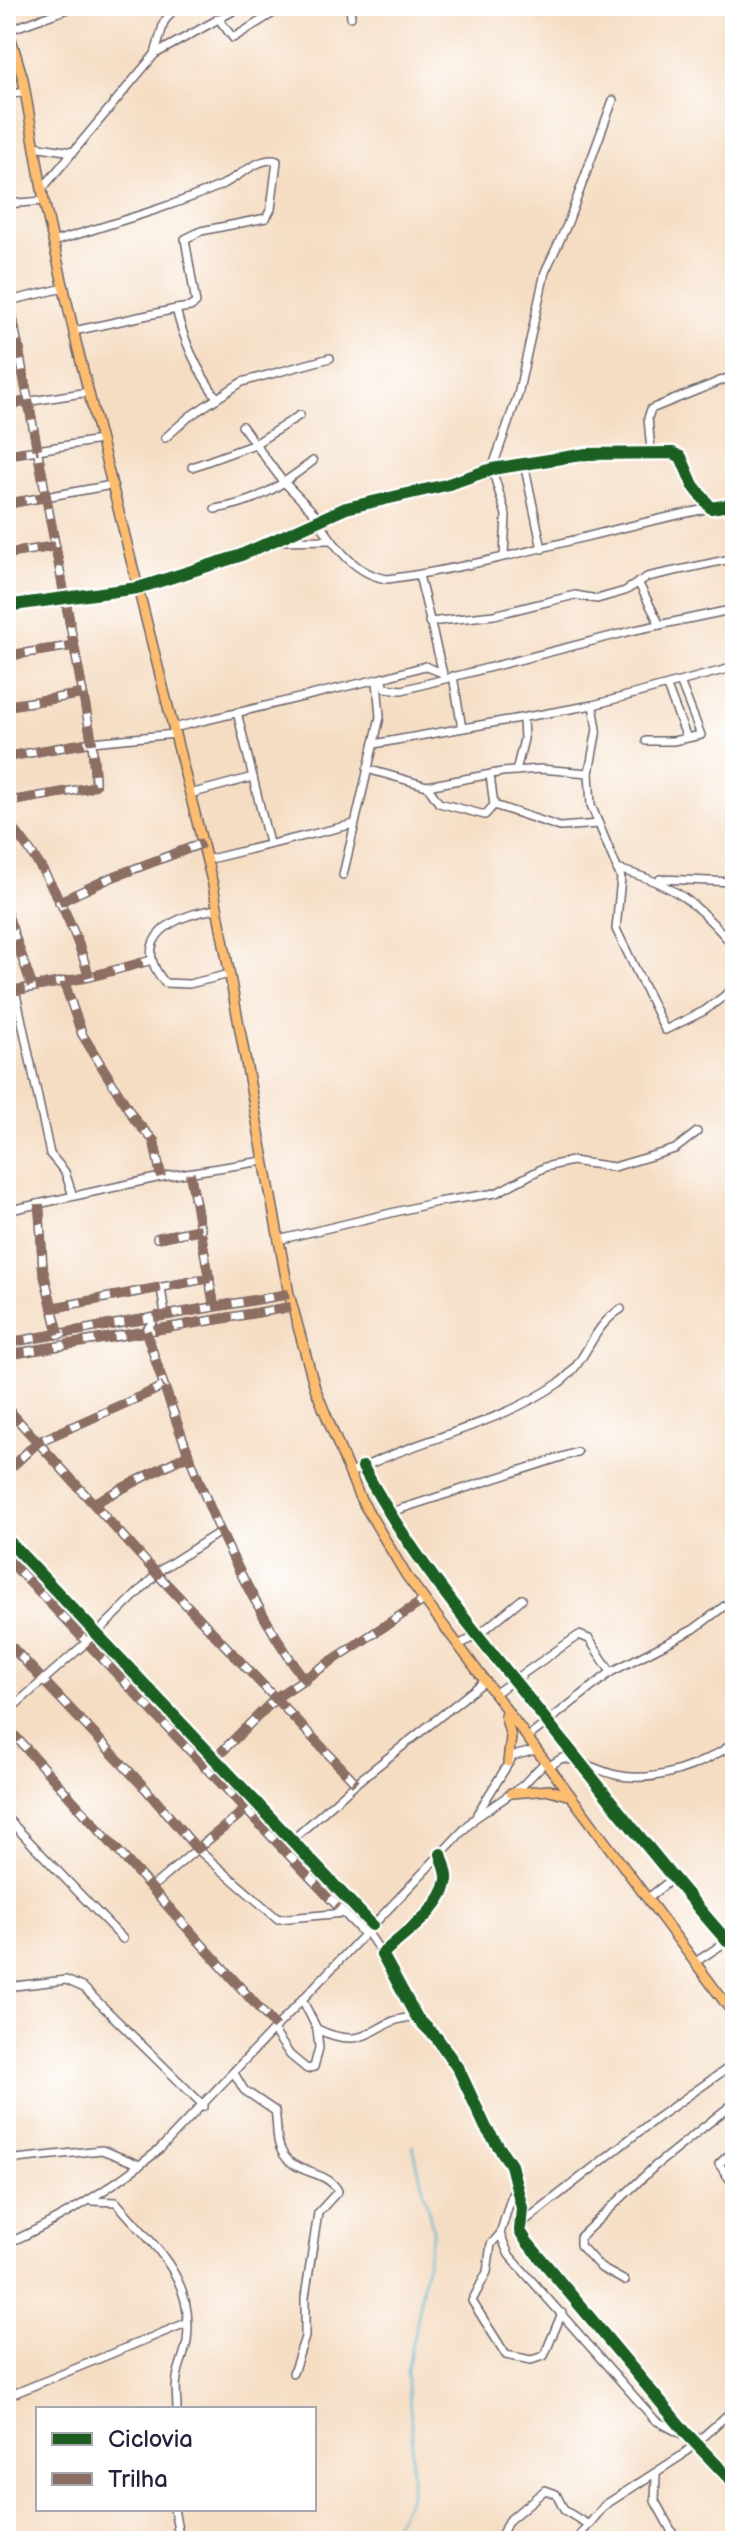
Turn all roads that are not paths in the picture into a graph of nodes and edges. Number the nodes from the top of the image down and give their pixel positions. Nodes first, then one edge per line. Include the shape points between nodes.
1 (76, 6) edge
2 (176, 6) edge
3 (242, 6) edge
4 (350, 6) edge
5 (278, 10) dead end
6 (351, 17) dead end
7 (218, 18) junction
8 (8, 26) edge
9 (155, 54) junction
10 (25, 92) junction
11 (6, 95) edge
12 (613, 100) dead end
13 (34, 146) junction
14 (72, 152) junction
15 (42, 189) junction
16 (44, 201) junction
17 (6, 204) edge
18 (53, 242) junction
19 (6, 282) edge
20 (64, 288) junction
21 (9, 305) edge
22 (176, 309) junction
23 (74, 331) junction
24 (20, 350) junction
25 (6, 353) edge
26 (330, 358) dead end
27 (735, 375) edge
28 (89, 392) junction
29 (217, 398) junction
30 (28, 401) junction
31 (6, 405) edge
32 (300, 415) dead end
33 (242, 426) dead end
34 (165, 438) dead end
35 (100, 440) junction
36 (255, 444) junction
37 (38, 449) junction
38 (651, 451) junction
39 (6, 455) edge
40 (313, 461) dead end
41 (524, 463) junction
42 (192, 467) dead end
43 (492, 469) junction
44 (286, 481) junction
45 (112, 485) junction
46 (47, 497) junction
47 (6, 504) edge
48 (734, 506) edge
49 (711, 508) junction
50 (215, 509) dead end
51 (318, 519) junction
52 (331, 540) junction
53 (272, 541) junction
54 (56, 546) junction
55 (542, 549) junction
56 (6, 554) edge
57 (504, 556) junction
58 (735, 558) edge
59 (419, 575) junction
60 (638, 582) junction
61 (138, 588) junction
62 (65, 595) junction
63 (6, 606) edge
64 (734, 612) edge
65 (429, 622) junction
66 (660, 625) junction
67 (71, 646) junction
68 (6, 656) edge
69 (735, 667) edge
70 (443, 676) junction
71 (453, 676) junction
72 (380, 680) junction
73 (681, 684) junction
74 (667, 687) junction
75 (82, 694) junction
76 (593, 705) junction
77 (6, 706) edge
78 (237, 712) junction
79 (523, 719) junction
80 (462, 728) junction
81 (174, 731) junction
82 (687, 738) junction
83 (646, 741) dead end
84 (92, 742) junction
85 (374, 744) junction
86 (6, 757) edge
87 (367, 769) junction
88 (516, 771) junction
89 (589, 773) junction
90 (490, 775) junction
91 (253, 777) junction
92 (427, 786) junction
93 (190, 794) junction
94 (6, 802) edge
95 (494, 805) junction
96 (354, 824) junction
97 (599, 824) junction
98 (16, 832) dead end
99 (203, 843) junction
100 (269, 843) junction
101 (206, 860) junction
102 (617, 869) junction
103 (343, 875) dead end
104 (657, 879) junction
105 (735, 882) edge
106 (59, 902) junction
107 (218, 909) junction
108 (6, 911) edge
109 (735, 948) edge
110 (152, 960) junction
111 (230, 974) junction
112 (89, 977) junction
113 (64, 982) junction
114 (32, 986) junction
115 (735, 988) edge
116 (15, 989) junction
117 (6, 992) edge
118 (697, 1132) dead end
119 (263, 1161) junction
120 (190, 1173) junction
121 (161, 1177) junction
122 (73, 1196) junction
123 (39, 1204) junction
124 (6, 1211) edge
125 (201, 1229) junction
126 (157, 1238) dead end
127 (278, 1240) junction
128 (210, 1278) junction
129 (161, 1288) junction
130 (289, 1294) junction
131 (214, 1305) junction
132 (291, 1307) junction
133 (52, 1308) junction
134 (621, 1309) dead end
135 (161, 1315) junction
136 (146, 1331) junction
137 (59, 1334) junction
138 (6, 1343) edge
139 (65, 1343) junction
140 (6, 1355) edge
141 (164, 1386) junction
142 (6, 1407) edge
143 (735, 1420) edge
144 (735, 1441) edge
145 (38, 1442) junction
146 (577, 1452) dead end
147 (187, 1455) junction
148 (363, 1467) junction
149 (6, 1472) edge
150 (349, 1474) junction
151 (94, 1503) junction
152 (388, 1513) junction
153 (218, 1533) junction
154 (6, 1538) edge
155 (6, 1557) edge
156 (157, 1574) junction
157 (39, 1575) junction
158 (31, 1584) junction
159 (735, 1598) edge
160 (522, 1599) dead end
161 (424, 1600) junction
162 (96, 1634) junction
163 (477, 1636) junction
164 (6, 1641) edge
165 (87, 1643) junction
166 (458, 1645) junction
167 (611, 1672) junction
168 (512, 1679) junction
169 (43, 1680) junction
170 (305, 1681) junction
171 (485, 1681) junction
172 (277, 1697) junction
173 (496, 1697) junction
174 (6, 1713) edge
175 (549, 1723) junction
176 (6, 1726) edge
177 (527, 1738) junction
178 (735, 1742) edge
179 (536, 1750) junction
180 (215, 1759) junction
181 (508, 1762) junction
182 (579, 1762) junction
183 (546, 1764) junction
184 (205, 1768) junction
185 (356, 1783) junction
186 (511, 1793) junction
187 (570, 1797) junction
188 (244, 1811) junction
189 (6, 1817) edge
190 (474, 1819) junction
191 (292, 1840) junction
192 (197, 1849) junction
193 (282, 1849) junction
194 (441, 1854) junction
195 (672, 1879) junction
196 (152, 1887) junction
197 (648, 1898) junction
198 (358, 1911) junction
199 (345, 1913) junction
200 (367, 1929) junction
201 (123, 1939) dead end
202 (731, 1939) edge
203 (382, 1954) junction
204 (694, 1963) junction
205 (6, 1987) edge
206 (302, 1999) junction
207 (735, 2016) edge
208 (417, 2018) junction
209 (274, 2029) junction
210 (317, 2029) junction
211 (735, 2063) edge
212 (234, 2073) junction
213 (735, 2102) edge
214 (204, 2106) junction
215 (735, 2149) edge
216 (6, 2160) edge
217 (140, 2165) junction
218 (515, 2187) junction
219 (735, 2187) edge
220 (90, 2201) junction
221 (521, 2224) junction
222 (500, 2234) junction
223 (6, 2244) edge
224 (625, 2281) dead end
225 (562, 2313) junction
226 (186, 2323) junction
227 (293, 2373) dead end
228 (6, 2397) edge
229 (177, 2407) edge
230 (735, 2408) edge
231 (696, 2442) junction
232 (656, 2474) junction
233 (735, 2477) edge
234 (174, 2511) edge
235 (587, 2524) junction
236 (180, 2541) edge
237 (499, 2541) edge
238 (575, 2541) edge
239 (677, 2541) edge

1 - 8 street
2 - 9 street via 164,22
3 - 7 street
4 - 6 street
5 - 7 street via 233,38
7 - 9 street
8 - 10 main road
9 - 14 street
10 - 11 street
10 - 13 main road
12 - 43 street via 545,272 518,395
13 - 14 street
13 - 15 main road
14 - 15 street
15 - 16 main road
16 - 17 street
16 - 18 main road
18 - 20 main road
18 - 22 street via 167,206 222,185 264,161 277,161 266,218 185,239 196,303
19 - 21 street
20 - 21 street
20 - 23 main road
21 - 24 street
22 - 23 street
22 - 29 street via 189,350
23 - 28 main road
24 - 25 street
24 - 30 street
26 - 29 street via 242,382
27 - 38 street via 651,409
28 - 30 street
28 - 35 main road
29 - 34 street
30 - 31 street
30 - 37 street
32 - 36 street
33 - 36 street
35 - 37 street
35 - 45 main road
36 - 42 street
36 - 44 street
37 - 39 street
37 - 46 street
38 - 41 street
38 - 49 street via 681,457
40 - 44 street
41 - 43 street
41 - 55 street
43 - 51 street
43 - 57 street via 506,515
44 - 50 street via 246,504
44 - 51 street
45 - 46 street
45 - 61 main road
46 - 47 street
46 - 54 street
48 - 49 street
49 - 55 street
51 - 52 street
51 - 53 street
52 - 53 street
52 - 59 street via 363,573 388,579
53 - 61 street
54 - 56 street
54 - 62 street
55 - 57 street
57 - 59 street
58 - 60 street
59 - 65 street
60 - 65 street via 597,599 566,597 494,615
60 - 66 street
61 - 62 street
61 - 81 main road
62 - 63 street
62 - 67 street
64 - 66 street
65 - 70 street
66 - 71 street
67 - 68 street
67 - 75 street
69 - 73 street
70 - 71 street
70 - 72 street via 425,666
70 - 72 street via 395,691
71 - 80 street
72 - 78 street
72 - 85 street
73 - 74 street
73 - 82 street via 702,732
74 - 76 street
74 - 82 street
75 - 77 street
75 - 84 street
76 - 79 street
76 - 89 street via 597,745
78 - 81 street
78 - 91 street
79 - 80 street
79 - 88 street
80 - 85 street
81 - 84 street
81 - 93 main road
82 - 83 street
84 - 86 street
84 - 94 street via 95,785
85 - 87 street
87 - 92 street
87 - 96 street
88 - 89 street
88 - 90 street
89 - 97 street via 591,805
90 - 92 street
90 - 95 street
91 - 93 street
91 - 100 street
92 - 95 street via 439,803 485,815
93 - 99 main road
95 - 97 street via 560,827
96 - 100 street
96 - 103 street
97 - 102 street
98 - 106 street
99 - 101 main road
99 - 106 street
100 - 101 street
101 - 107 main road
102 - 104 street
102 - 115 street via 622,886 616,929 665,1030
104 - 105 street
104 - 109 street via 686,897
106 - 112 street
107 - 110 street via 161,930 154,938
107 - 111 main road
108 - 114 street
110 - 111 street via 165,983 175,985
110 - 112 street
111 - 119 main road
112 - 113 street
113 - 114 street
113 - 121 street via 82,1034 135,1120 154,1141
114 - 116 street
116 - 117 street
116 - 122 street via 50,1154 65,1172
118 - 127 street via 675,1149 614,1167 572,1161 545,1167 496,1193
119 - 120 street
119 - 127 main road
120 - 121 street
120 - 125 street
121 - 122 street
122 - 123 street
123 - 124 street
123 - 133 street via 43,1270
125 - 126 street
125 - 128 street
127 - 130 main road
128 - 129 street
128 - 131 street
129 - 133 street
129 - 135 street
130 - 131 street
130 - 132 main road
131 - 135 street
132 - 136 street
132 - 150 main road
133 - 137 street
134 - 148 street via 605,1318 575,1371 534,1399
135 - 136 street
135 - 137 street
136 - 139 street
136 - 141 street
137 - 138 street
137 - 139 street
139 - 140 street
141 - 145 street
141 - 147 street
142 - 145 street
143 - 144 street
145 - 149 street
145 - 151 street
146 - 152 street
147 - 151 street
147 - 153 street
148 - 150 street
148 - 152 street
150 - 161 main road via 377,1529
151 - 156 street
152 - 163 street
153 - 156 street
153 - 170 street via 273,1635
154 - 157 street
155 - 158 street
156 - 162 street
156 - 172 street
157 - 158 street
157 - 162 street
158 - 165 street
159 - 167 street via 694,1629
160 - 163 street
161 - 166 main road
161 - 170 street
162 - 165 street
162 - 180 street
163 - 166 street
163 - 168 street
164 - 169 street
165 - 169 street
165 - 184 street
166 - 171 main road
167 - 168 street via 589,1639 579,1635
167 - 175 street
168 - 173 street
168 - 175 street
169 - 174 street
169 - 192 street
170 - 172 street
171 - 173 main road
171 - 185 street
172 - 180 street
172 - 185 street
173 - 177 main road
173 - 181 main road via 511,1737
175 - 177 street
175 - 182 street
176 - 196 street
177 - 179 main road
178 - 182 street via 677,1771 652,1777 612,1775
179 - 181 street
179 - 183 main road
180 - 184 street
180 - 191 street
181 - 190 street
182 - 183 street via 562,1758
182 - 195 street
183 - 186 street
183 - 187 main road
184 - 188 street
185 - 191 street
186 - 187 main road via 550,1790
186 - 190 street
187 - 197 main road
188 - 192 street
188 - 193 street
189 - 201 street
190 - 194 street
191 - 193 street
191 - 198 street
192 - 196 street
192 - 199 street via 278,1919
193 - 199 street
194 - 200 street
194 - 203 street via 447,1880 441,1894
195 - 197 street
195 - 202 street
196 - 209 street
197 - 204 main road
198 - 199 street
198 - 200 street
199 - 200 street
200 - 203 street
200 - 206 street
202 - 204 street
203 - 208 street
204 - 207 main road
205 - 214 street via 66,1980 84,1988
206 - 209 street
206 - 210 street
208 - 210 street via 407,2017 356,2040
208 - 218 street via 437,2038 471,2091 486,2128 511,2165
209 - 210 street via 296,2062 307,2069 318,2059
209 - 212 street
211 - 221 street
212 - 214 street
212 - 227 street via 244,2090 275,2111 279,2146 288,2161 330,2180 338,2191 318,2213 305,2297 305,2337
213 - 224 street via 655,2166 580,2237 580,2245 601,2268
214 - 217 street
215 - 219 street via 719,2164
216 - 217 street via 102,2150
217 - 220 street
218 - 221 street
218 - 222 street
220 - 223 street
220 - 226 street via 116,2202 178,2276 187,2301
221 - 231 street via 527,2242
222 - 225 street via 509,2255
222 - 225 street via 491,2244 487,2272 472,2301 506,2355 531,2360 544,2356
225 - 231 street via 655,2420
226 - 228 street
226 - 229 street
230 - 231 street
231 - 232 street
231 - 233 street via 721,2471
232 - 235 street via 605,2505
232 - 239 street via 655,2501
234 - 236 street
235 - 237 street via 545,2490 508,2521
235 - 238 street

